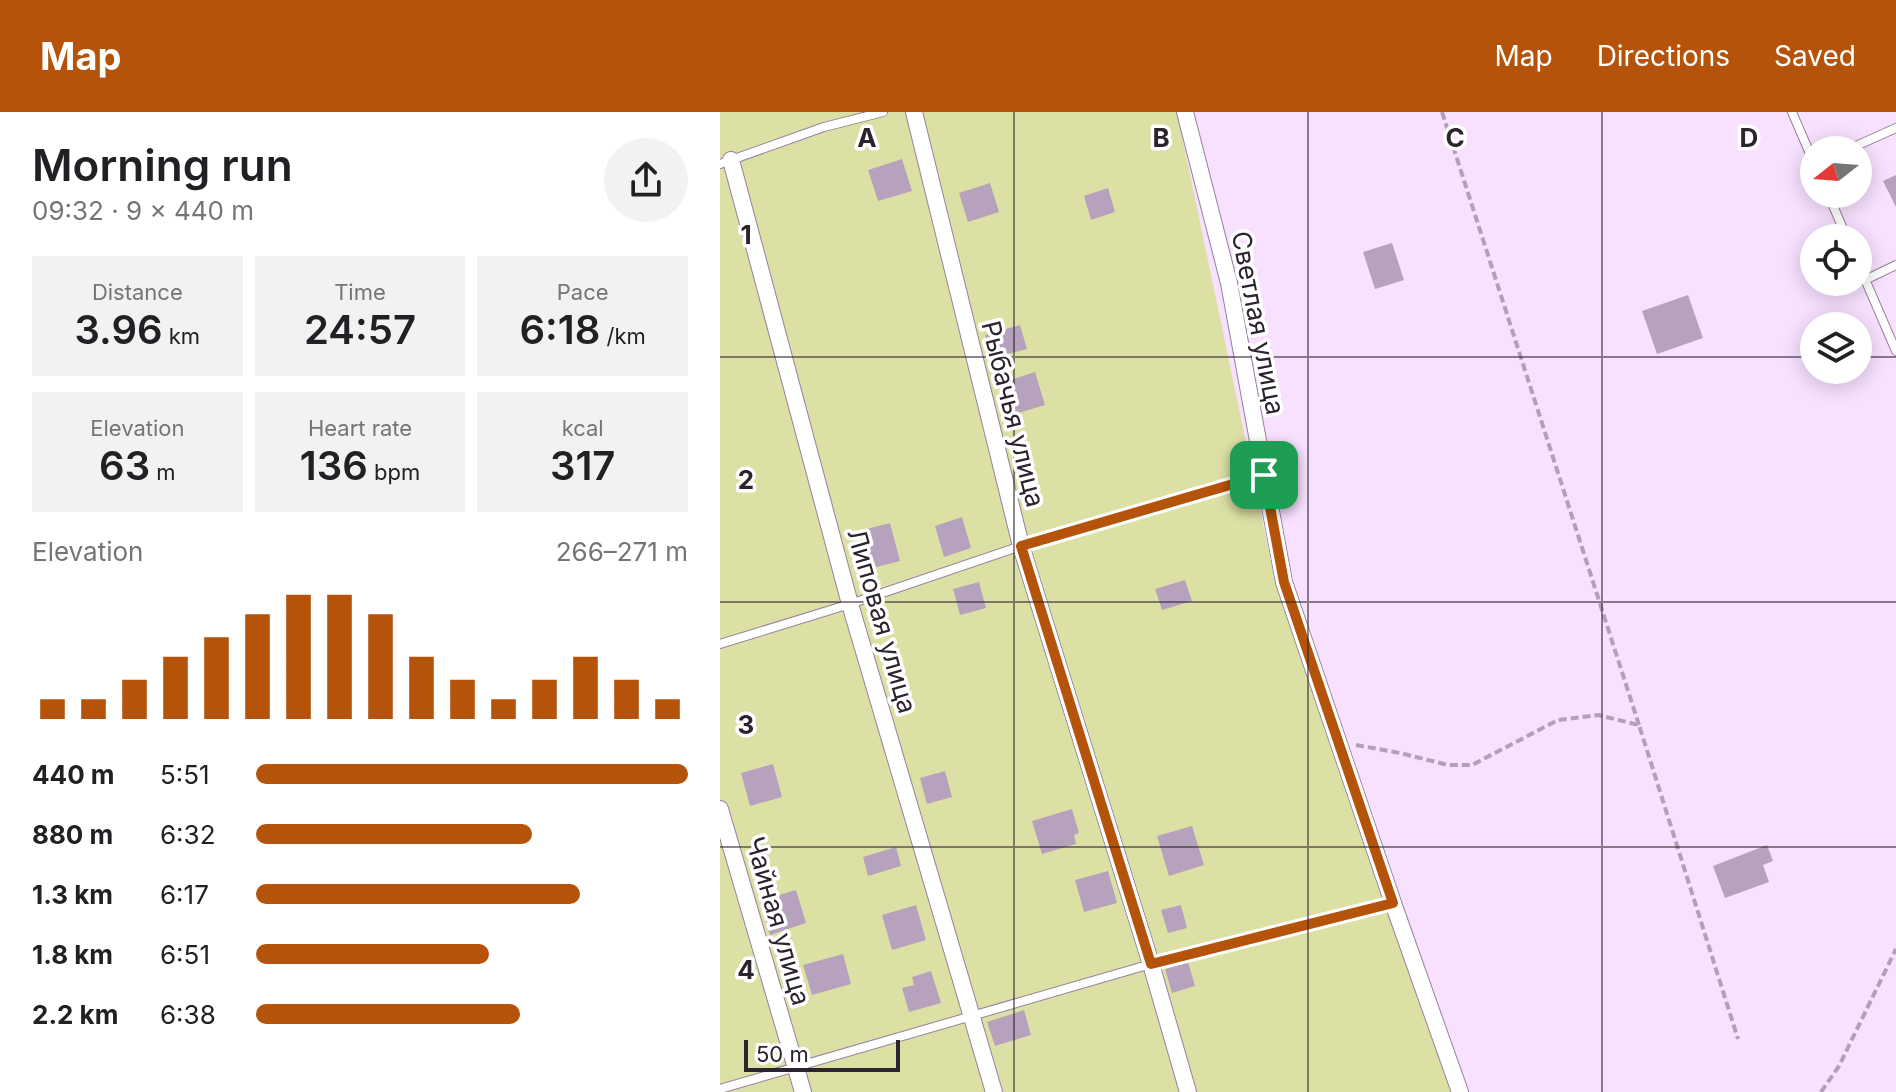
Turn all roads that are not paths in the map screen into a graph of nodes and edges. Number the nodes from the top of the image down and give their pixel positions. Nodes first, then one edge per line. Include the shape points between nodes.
1 (883, 112) edge
2 (914, 112) edge
3 (1185, 112) edge
4 (1792, 112) edge
5 (1896, 128) edge
6 (1802, 136) edge
7 (1872, 139) edge
8 (726, 162) edge
9 (1896, 265) edge
10 (1872, 277) edge
11 (1872, 296) edge
12 (1896, 351) edge
13 (1264, 475) junction
14 (1021, 546) junction
15 (850, 604) junction
16 (720, 644) edge
17 (720, 809) edge
18 (1393, 903) junction
19 (1151, 964) junction
20 (973, 1015) junction
21 (795, 1066) junction
22 (720, 1089) edge
23 (803, 1092) edge
24 (994, 1092) edge
25 (1188, 1092) edge
26 (1460, 1092) edge

1 - 8 lane
2 - 14 street, Рыбачья улица
3 - 13 street, Светлая улица via 1229,283
4 - 6 lane
5 - 7 lane
8 - 15 street, Липовая улица
9 - 10 lane
11 - 12 lane
13 - 14 lane
13 - 18 street, Светлая улица via 1284,582
14 - 15 lane
14 - 19 street, Рыбачья улица
15 - 16 lane
15 - 20 street, Липовая улица
17 - 21 street, Чайная улица
18 - 19 lane
18 - 26 street, Светлая улица
19 - 20 lane
19 - 25 street, Рыбачья улица
20 - 21 lane
20 - 24 street, Липовая улица
21 - 22 lane
21 - 23 street, Чайная улица

